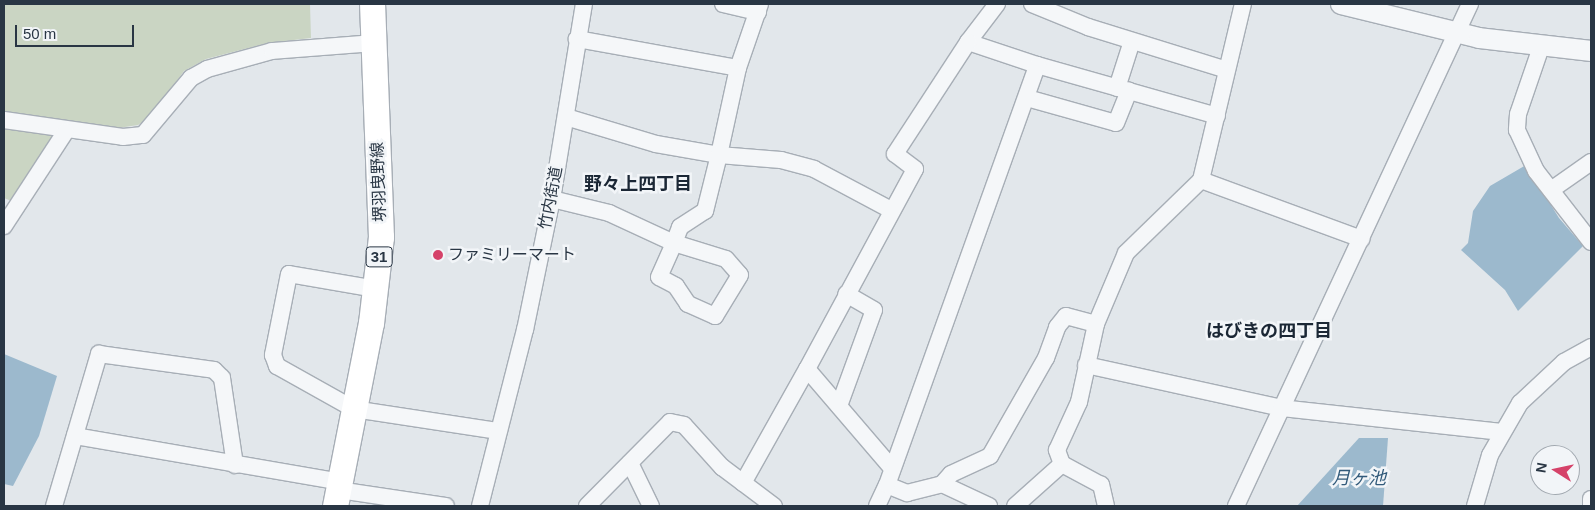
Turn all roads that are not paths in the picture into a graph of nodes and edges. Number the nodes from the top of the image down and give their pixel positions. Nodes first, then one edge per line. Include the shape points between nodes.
1 (372, 4) edge
2 (584, 4) edge
3 (723, 4) edge
4 (997, 4) edge
5 (1032, 4) edge
6 (1243, 4) edge
7 (1342, 4) edge
8 (1470, 4) edge
9 (759, 8) edge
10 (1458, 33) junction
11 (577, 40) junction
12 (1132, 41) junction
13 (968, 42) junction
14 (373, 43) junction
15 (1541, 47) junction
16 (1591, 47) edge
17 (1037, 65) junction
18 (738, 68) junction
19 (1227, 70) junction
20 (1123, 90) junction
21 (1027, 98) junction
22 (1218, 116) junction
23 (566, 117) junction
24 (4, 120) edge
25 (66, 131) junction
26 (719, 155) junction
27 (1591, 162) edge
28 (1201, 180) junction
29 (1551, 190) junction
30 (552, 199) junction
31 (10, 205) edge
32 (891, 210) junction
33 (4, 226) edge
34 (1361, 239) junction
35 (1591, 242) edge
36 (674, 243) junction
37 (376, 289) junction
38 (846, 294) junction
39 (1096, 324) junction
40 (1591, 347) edge
41 (1086, 365) junction
42 (807, 369) junction
43 (839, 406) junction
44 (1281, 408) junction
45 (354, 409) junction
46 (497, 431) junction
47 (1501, 432) junction
48 (75, 436) junction
49 (630, 463) junction
50 (1062, 464) junction
51 (236, 465) junction
52 (892, 468) junction
53 (743, 483) junction
54 (942, 484) junction
55 (887, 485) junction
56 (338, 493) edge
57 (1591, 499) edge
58 (983, 505) edge
59 (54, 506) edge
60 (446, 506) edge
61 (480, 506) edge
62 (586, 506) edge
63 (650, 506) edge
64 (774, 506) edge
65 (876, 506) edge
66 (1015, 506) edge
67 (1106, 506) edge
68 (1236, 506) edge
69 (1475, 506) edge
70 (1590, 506) edge

1 - 14 main road, 堺羽曳野線 / 31
2 - 11 street, 竹内街道
3 - 9 street
4 - 13 street
5 - 12 street
6 - 19 street
7 - 10 street
8 - 10 street
9 - 18 street
10 - 15 street
10 - 34 street
11 - 18 street
11 - 23 street, 竹内街道
12 - 19 street
12 - 20 street
13 - 17 street
13 - 32 street via 895,154 915,169
14 - 25 street via 272,51 207,69 190,78 143,135 123,137
14 - 37 main road, 堺羽曳野線 / 31 via 382,237
15 - 16 street
15 - 29 street via 1518,114 1517,130 1536,171
17 - 20 street
17 - 21 street
18 - 26 street
19 - 22 street
20 - 21 street via 1116,123
20 - 22 street
21 - 52 street via 969,248
22 - 28 street
23 - 26 street via 656,144
23 - 30 street, 竹内街道
24 - 25 street
25 - 31 street
26 - 32 street via 781,160 814,169
26 - 36 street via 705,211 680,227
27 - 29 street
28 - 34 street
28 - 39 street via 1126,253
29 - 35 street
30 - 36 street via 609,213
30 - 46 street, 竹内街道 via 525,330
31 - 33 street
32 - 38 street
34 - 44 street
36 - 36 street via 659,277 676,286 688,304 715,316 740,275 726,259
37 - 45 main road, 堺羽曳野線 / 31
37 - 45 street via 289,274 273,355 277,366
38 - 42 street
38 - 43 street via 874,310
39 - 41 street
39 - 54 street via 1066,316 1057,327 1046,358 990,456 951,474
40 - 47 street via 1564,362 1520,403
41 - 44 street
41 - 50 street via 1080,402 1057,450
42 - 43 street
42 - 53 street
43 - 52 street
44 - 47 street
44 - 68 street
45 - 46 street
45 - 56 main road, 堺羽曳野線 / 31
46 - 61 street, 竹内街道
47 - 69 street via 1482,477
48 - 51 street
48 - 51 street via 99,354 214,370 222,378
48 - 59 street
49 - 53 street via 670,422 684,425 722,466
49 - 62 street
49 - 63 street
50 - 66 street
50 - 67 street via 1101,485
51 - 56 street
52 - 55 street
53 - 64 street
54 - 55 street via 907,493
54 - 58 street
55 - 65 street
56 - 60 street
57 - 70 street

